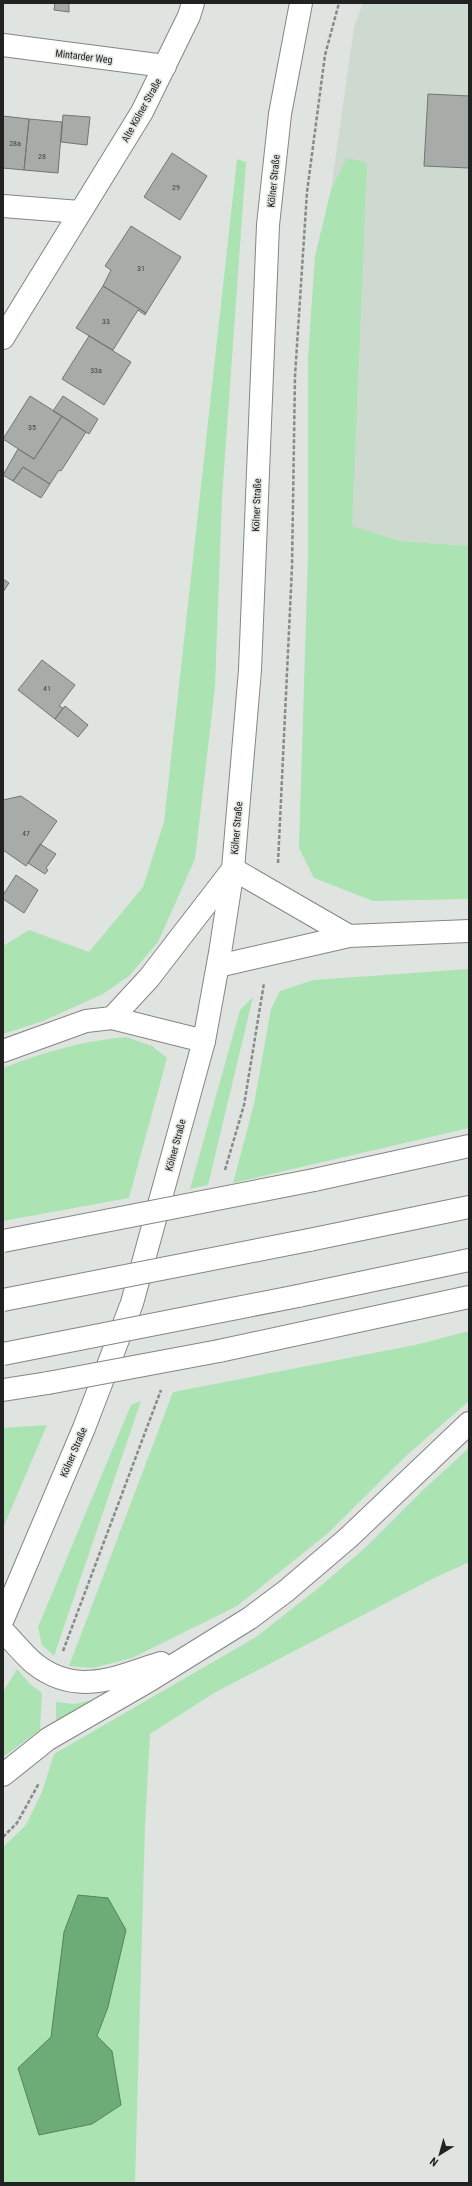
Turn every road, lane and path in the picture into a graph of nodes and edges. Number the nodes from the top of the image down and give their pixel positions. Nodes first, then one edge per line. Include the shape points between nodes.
1 (193, 3) edge
2 (301, 3) edge
3 (3, 45) edge
4 (164, 66) junction
5 (3, 206) edge
6 (80, 212) junction
7 (3, 338) edge
8 (233, 869) junction
9 (469, 931) edge
10 (349, 936) junction
11 (218, 966) junction
12 (112, 1018) junction
13 (204, 1041) junction
14 (3, 1051) edge
15 (469, 1146) edge
16 (469, 1207) edge
17 (3, 1241) edge
18 (469, 1260) edge
19 (469, 1297) edge
20 (3, 1300) edge
21 (3, 1354) edge
22 (3, 1390) edge
23 (469, 1423) edge
24 (3, 1618) edge
25 (3, 1631) edge
26 (185, 1656) junction
27 (3, 1775) edge

1 - 4 main road, Alte Kölner Straße via 190,16
2 - 8 main road, Kölner Straße via 280,114 268,225 250,670
3 - 4 main road, Mintarder Weg
4 - 6 main road, Alte Kölner Straße via 142,112
5 - 6 main road
6 - 7 main road, Alte Kölner Straße
8 - 10 main road
8 - 11 main road, Kölner Straße
8 - 12 main road via 149,978
9 - 10 main road
10 - 11 main road
11 - 13 main road, Kölner Straße
12 - 13 main road
12 - 14 main road via 86,1021
13 - 24 main road, Kölner Straße via 132,1303 84,1428
15 - 17 main road, bridge via 314,1180
16 - 20 main road, bridge
18 - 21 main road, bridge
19 - 22 main road, bridge via 219,1351
23 - 26 main road via 318,1566 250,1618
25 - 26 main road via 35,1664 53,1676 70,1682 100,1681
26 - 27 main road via 48,1739

